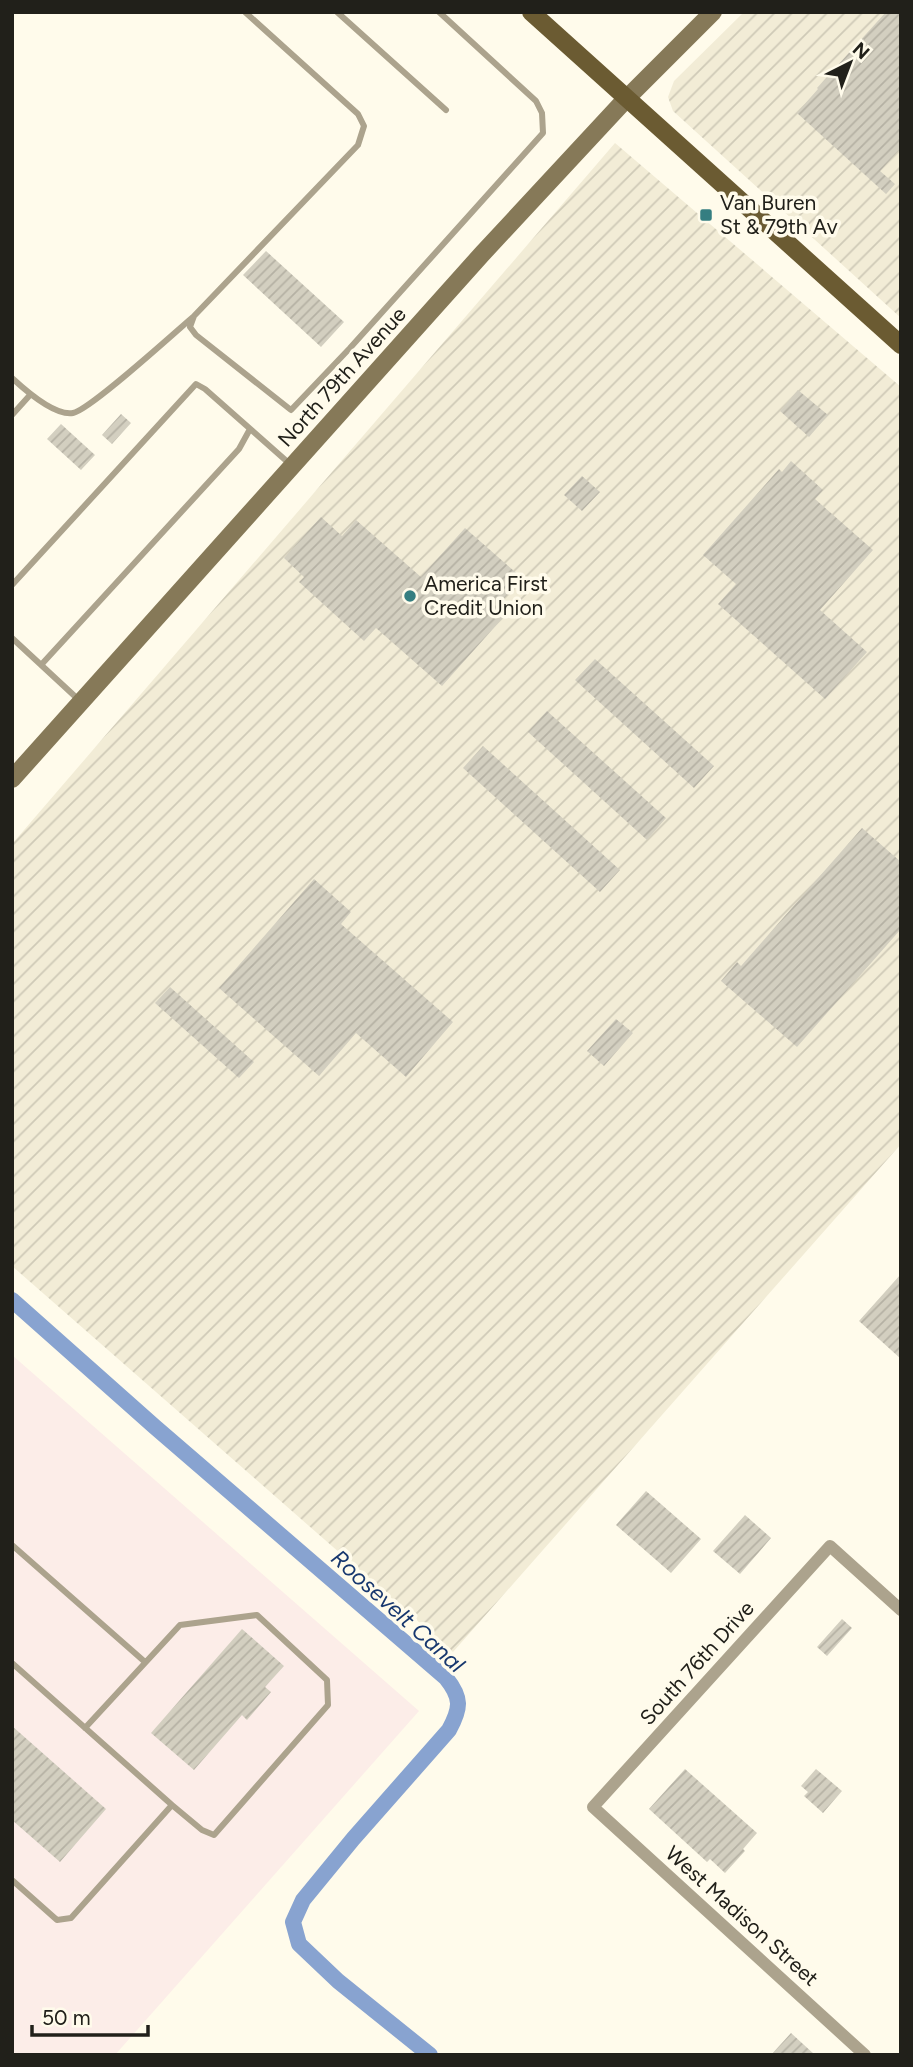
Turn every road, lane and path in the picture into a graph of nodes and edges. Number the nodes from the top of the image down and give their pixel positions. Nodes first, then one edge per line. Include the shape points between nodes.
1 (246, 12) edge
2 (337, 12) edge
3 (439, 12) edge
4 (531, 12) edge
5 (713, 12) edge
6 (626, 99) junction
7 (446, 110) dead end
8 (194, 316) junction
9 (901, 345) edge
10 (12, 379) edge
11 (30, 395) junction
12 (12, 415) edge
13 (250, 429) junction
14 (292, 466) junction
15 (12, 584) edge
16 (12, 638) edge
17 (41, 665) junction
18 (82, 702) junction
19 (12, 779) edge
20 (12, 1545) edge
21 (901, 1609) edge
22 (145, 1662) junction
23 (12, 1663) edge
24 (85, 1728) junction
25 (172, 1805) junction
26 (593, 1807) joint
27 (12, 1880) edge
28 (866, 2055) edge

1 - 8 lane via 358,114 364,126 358,145
2 - 7 lane
3 - 8 lane via 536,101 543,133 291,410 196,335 190,327
4 - 6 main road
5 - 6 street, North 79th Avenue
6 - 9 main road
6 - 14 street, North 79th Avenue
8 - 11 lane via 82,410 61,412
10 - 11 lane
11 - 12 lane
13 - 14 lane
13 - 15 lane via 196,384
13 - 17 lane via 239,449
14 - 18 street, North 79th Avenue
16 - 17 lane
17 - 18 lane
18 - 19 street, North 79th Avenue
20 - 22 lane
21 - 26 street, South 76th Drive via 830,1546
22 - 24 lane
22 - 25 lane via 180,1625 257,1615 327,1680 328,1705 214,1835
23 - 24 lane
24 - 25 lane
25 - 27 lane via 71,1918 57,1920
26 - 28 street, West Madison Street

